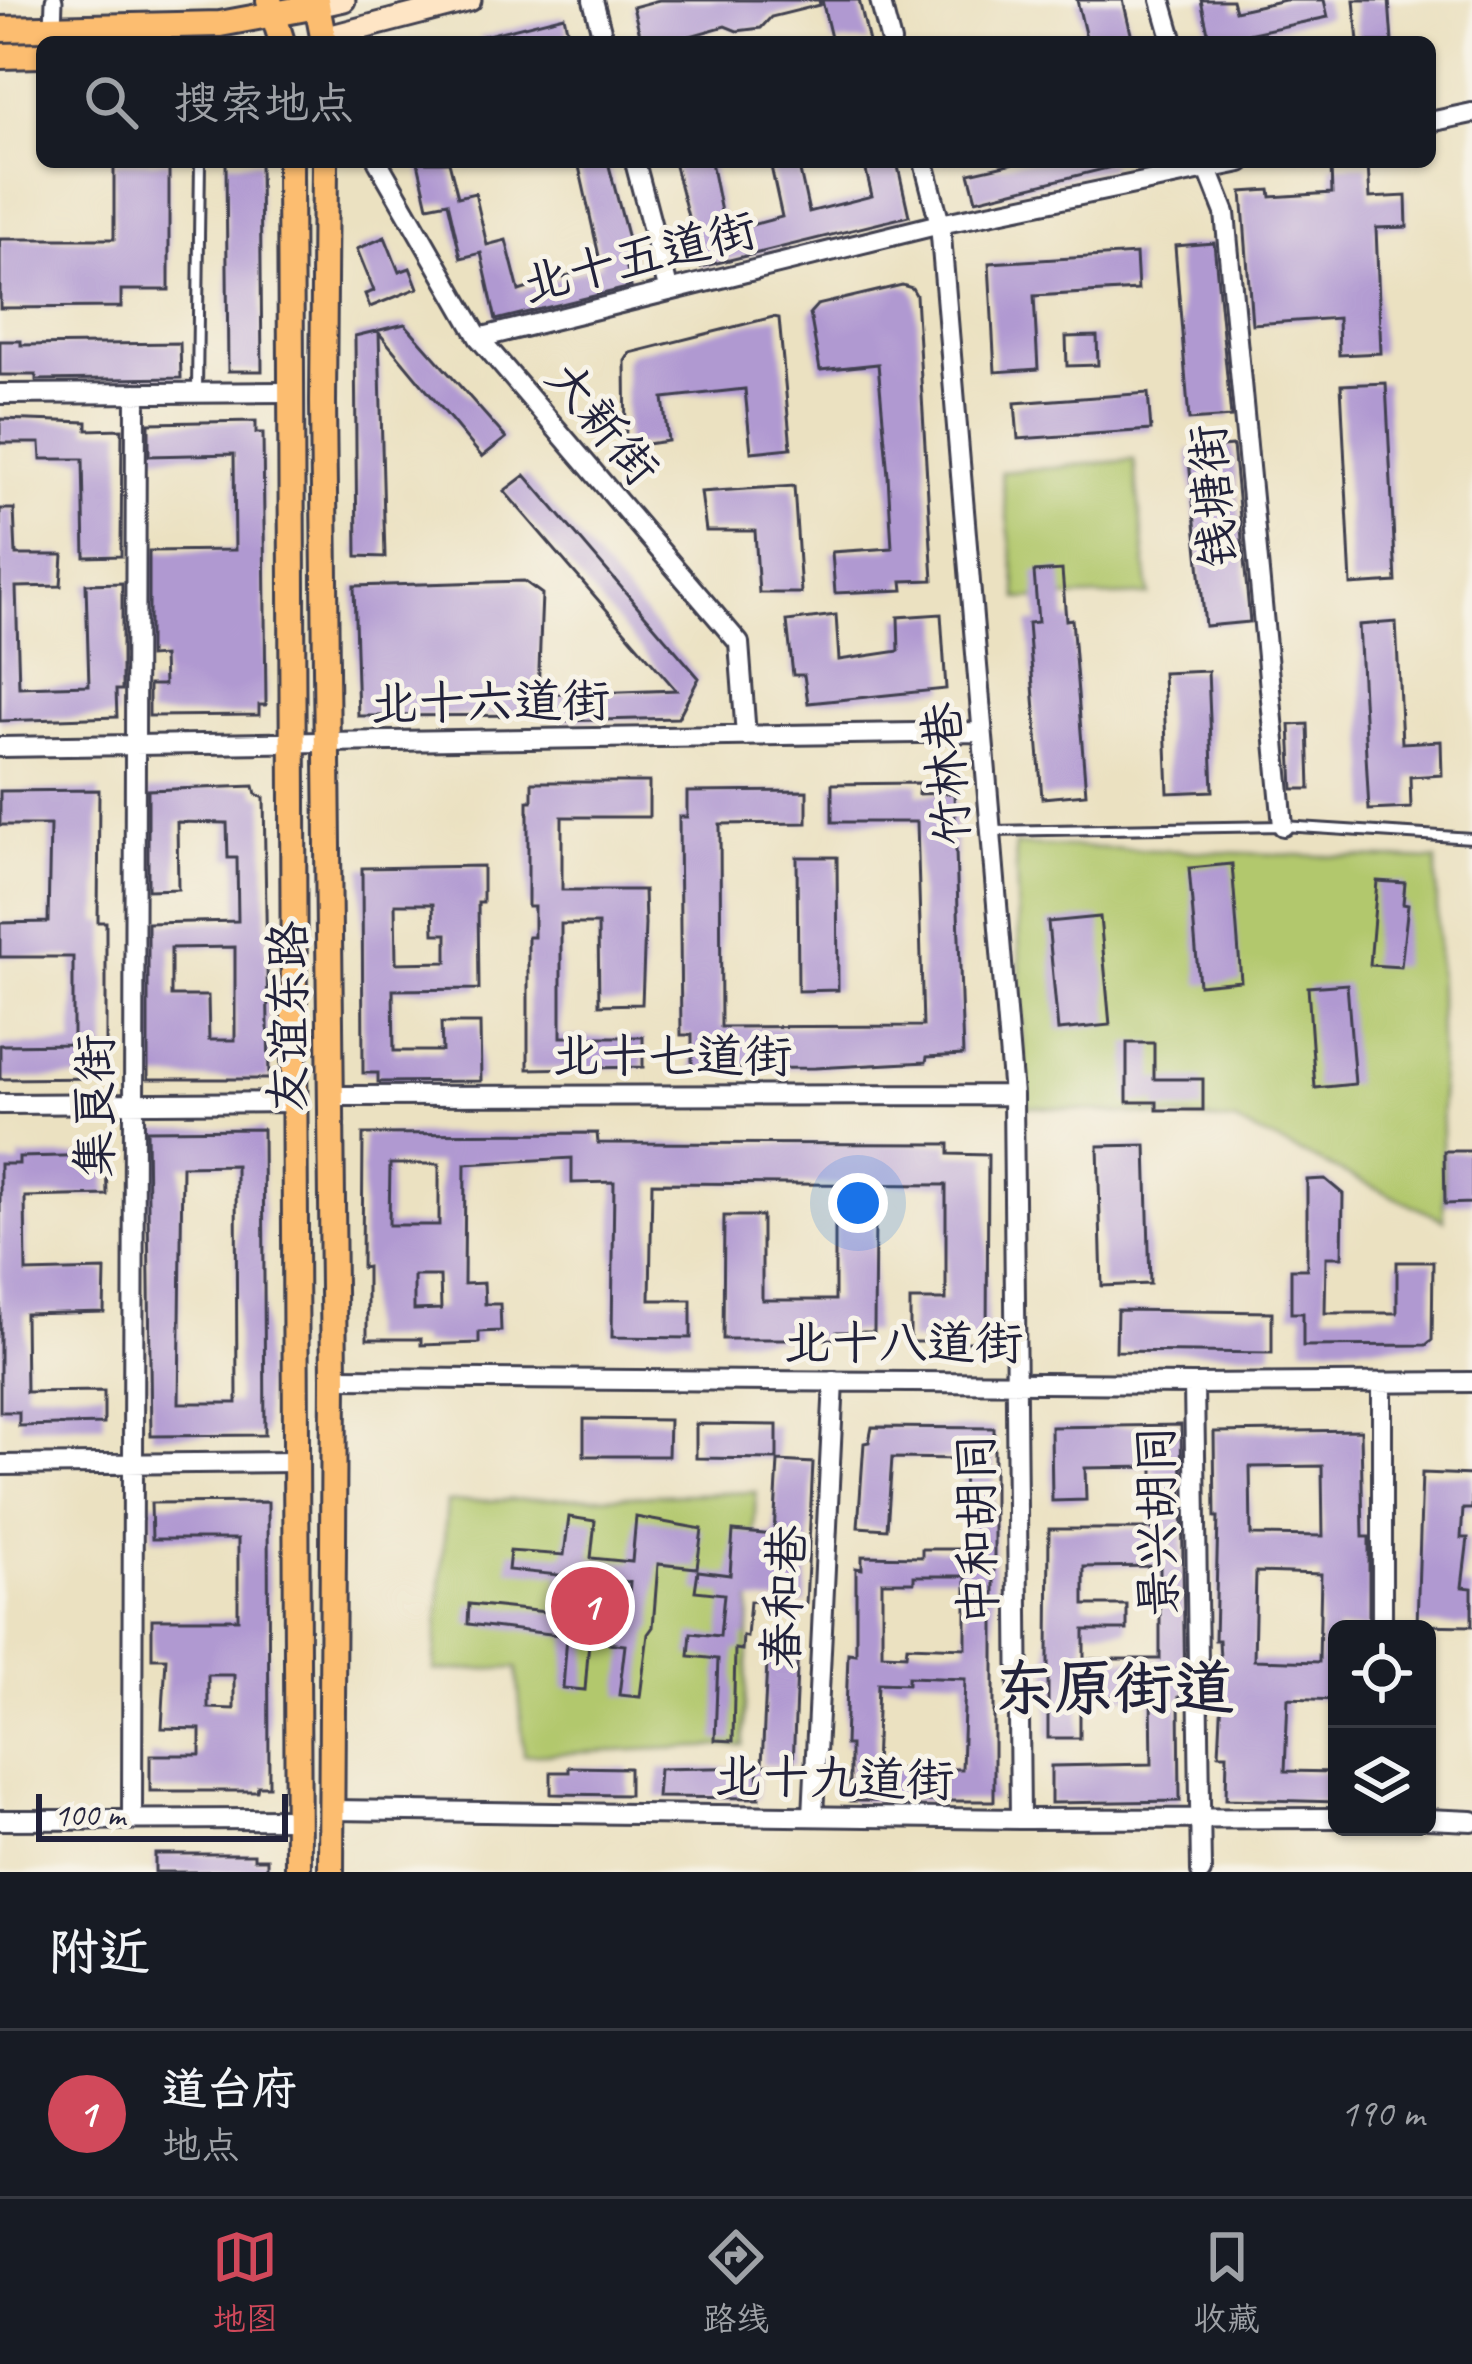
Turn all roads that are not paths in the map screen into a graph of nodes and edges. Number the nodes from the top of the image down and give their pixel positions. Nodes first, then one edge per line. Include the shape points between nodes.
1 (54, 0) edge
2 (344, 0) edge
3 (470, 0) edge
4 (593, 0) edge
5 (880, 0) edge
6 (1161, 0) edge
7 (317, 3) edge
8 (271, 8) edge
9 (53, 28) junction
10 (0, 29) edge
11 (318, 36) edge
12 (333, 36) edge
13 (602, 36) edge
14 (889, 36) edge
15 (1171, 36) edge
16 (0, 56) edge
17 (36, 56) edge
18 (1472, 113) edge
19 (1436, 121) edge
20 (200, 168) edge
21 (290, 168) edge
22 (325, 168) edge
23 (381, 168) edge
24 (637, 168) edge
25 (926, 168) edge
26 (1197, 168) edge
27 (1207, 168) edge
28 (940, 224) junction
29 (668, 288) junction
30 (479, 338) junction
31 (196, 392) junction
32 (290, 392) junction
33 (136, 393) junction
34 (0, 394) edge
35 (982, 731) junction
36 (746, 736) junction
37 (328, 744) junction
38 (293, 745) junction
39 (135, 746) junction
40 (0, 747) edge
41 (1282, 826) junction
42 (991, 831) junction
43 (1472, 838) edge
44 (1013, 1095) junction
45 (331, 1096) junction
46 (297, 1102) junction
47 (0, 1103) edge
48 (134, 1103) junction
49 (334, 1378) junction
50 (833, 1382) junction
51 (1472, 1382) edge
52 (1013, 1383) junction
53 (1194, 1384) junction
54 (1382, 1384) junction
55 (298, 1462) junction
56 (133, 1463) junction
57 (0, 1465) edge
58 (1382, 1620) edge
59 (331, 1810) junction
60 (813, 1816) junction
61 (1201, 1817) junction
62 (132, 1818) junction
63 (1328, 1818) edge
64 (298, 1819) junction
65 (1020, 1819) junction
66 (1436, 1819) edge
67 (0, 1820) edge
68 (1472, 1821) edge
69 (298, 1872) edge
70 (331, 1872) edge
71 (1201, 1872) edge

1 - 9 street
2 - 7 main road
3 - 12 main road
4 - 13 street
5 - 14 street
6 - 15 street
7 - 8 main road
7 - 11 main road
8 - 9 main road via 220,24
9 - 10 main road
16 - 17 main road
18 - 19 street
20 - 31 lane
21 - 32 main road, 友谊东路
22 - 37 main road, 友谊东路
23 - 30 street, 大新街
24 - 29 street
25 - 28 street, 竹林巷
26 - 28 street, 北十五道街
27 - 41 street, 钱塘街 via 1226,213
28 - 29 street, 北十五道街
28 - 35 street, 竹林巷
29 - 30 street, 北十五道街
30 - 36 street, 大新街 via 739,643
31 - 32 street
31 - 33 street
32 - 38 main road, 友谊东路
33 - 34 street
33 - 39 street, 集良街
35 - 36 street, 北十六道街
35 - 42 street, 竹林巷
36 - 37 street, 北十六道街
37 - 38 street, 北十六道街
37 - 45 main road, 友谊东路
38 - 39 street, 北十六道街
38 - 46 main road, 友谊东路
39 - 40 street, 北十六道街
39 - 48 street, 集良街
41 - 42 lane
41 - 43 lane
42 - 44 street, 竹林巷
44 - 45 street, 北十七道街
44 - 52 street, 竹林巷
45 - 49 main road, 友谊东路
46 - 48 street
46 - 55 main road, 友谊东路
47 - 48 street
48 - 56 street, 集良街
49 - 50 street, 北十八道街
49 - 59 main road, 友谊东路
50 - 52 street, 北十八道街
50 - 60 street, 春和巷
51 - 54 street, 北十八道街
52 - 53 street, 北十八道街
52 - 65 street, 中和胡同
53 - 54 street, 北十八道街
53 - 61 street, 景兴胡同
54 - 58 street
55 - 56 street
55 - 64 main road, 友谊东路
56 - 57 street
56 - 62 street, 集良街
59 - 60 street, 北十九道街
59 - 70 main road, 友谊东路
60 - 65 street, 北十九道街
61 - 63 street, 北十九道街
61 - 65 street, 北十九道街
61 - 71 street, 景兴胡同
62 - 64 street
62 - 67 street
64 - 69 main road, 友谊东路
66 - 68 street

